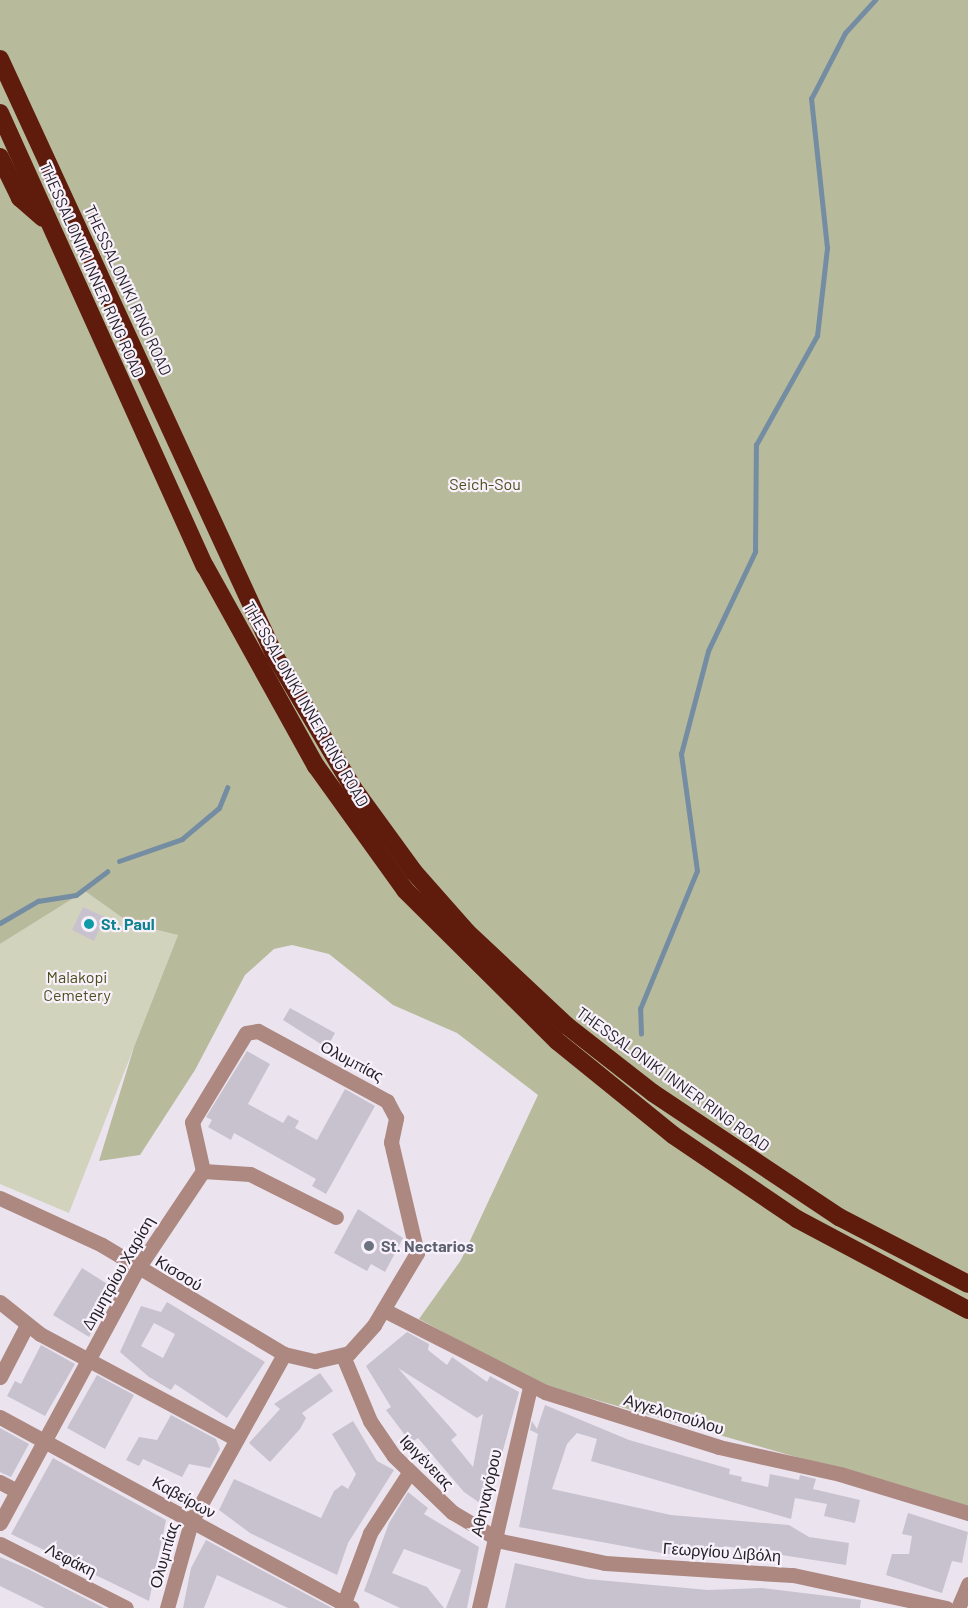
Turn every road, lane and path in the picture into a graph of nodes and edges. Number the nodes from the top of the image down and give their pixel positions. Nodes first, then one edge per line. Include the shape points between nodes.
1 (0, 59) edge
2 (0, 113) edge
3 (0, 157) edge
4 (48, 222) junction
5 (203, 1171) junction
6 (0, 1198) edge
7 (336, 1217) dead end
8 (138, 1268) junction
9 (968, 1284) edge
10 (0, 1302) edge
11 (384, 1310) junction
12 (968, 1310) edge
13 (27, 1325) junction
14 (284, 1354) junction
15 (343, 1356) junction
16 (89, 1361) junction
17 (0, 1377) edge
18 (530, 1387) junction
19 (0, 1417) edge
20 (237, 1438) junction
21 (45, 1442) junction
22 (409, 1473) junction
23 (0, 1482) edge
24 (17, 1491) junction
25 (968, 1513) edge
26 (191, 1522) junction
27 (0, 1523) edge
28 (494, 1537) junction
29 (0, 1544) edge
30 (968, 1584) edge
31 (346, 1606) edge
32 (126, 1608) edge
33 (167, 1608) edge
34 (479, 1608) edge
35 (946, 1608) edge
36 (958, 1608) edge

1 - 9 highway, THESSALONIKI INNER RING ROAD via 275,657 353,788 414,872 467,932 566,1025 653,1093 839,1217
2 - 4 highway, THESSALONIKI INNER RING ROAD
3 - 4 highway via 20,198
4 - 12 highway, THESSALONIKI INNER RING ROAD via 177,508 241,633 338,801 405,890 557,1041 656,1122 797,1218
5 - 7 street via 250,1174
5 - 8 street, Δημητρίου Χαρίση
5 - 11 street, Ολυμπίας via 191,1136 192,1122 246,1033 258,1031 387,1101 396,1118 391,1142 417,1249
6 - 8 street, Κισσού via 96,1242
8 - 14 street, Κισσού
8 - 16 street, Δημητρίου Χαρίση
10 - 13 street
11 - 15 street, Ολυμπίας
11 - 18 street, Αγγελοπούλου
13 - 16 street
13 - 17 street
14 - 15 street, Κισσού via 315,1361
14 - 20 street, Ολυμπίας
15 - 22 street, Ιφιγένειας via 370,1421
16 - 20 street
16 - 21 street, Δημητρίου Χαρίση
18 - 25 street, Αγγελοπούλου via 719,1447 840,1474
18 - 28 street, Αθηναγόρου
19 - 21 street, Καβείρων
20 - 26 street, Ολυμπίας
21 - 24 street, Δημητρίου Χαρίση
21 - 26 street, Καβείρων
22 - 28 street, Ιφιγένειας via 452,1512
22 - 31 street via 370,1533
23 - 24 street
24 - 27 street, Δημητρίου Χαρίση
26 - 31 street, Καβείρων
26 - 33 street, Ολυμπίας
28 - 34 street, Αθηναγόρου
28 - 35 street, Γεωργίου Διβόλη via 605,1563 816,1578
29 - 32 street, Λεφάκη
30 - 36 street

